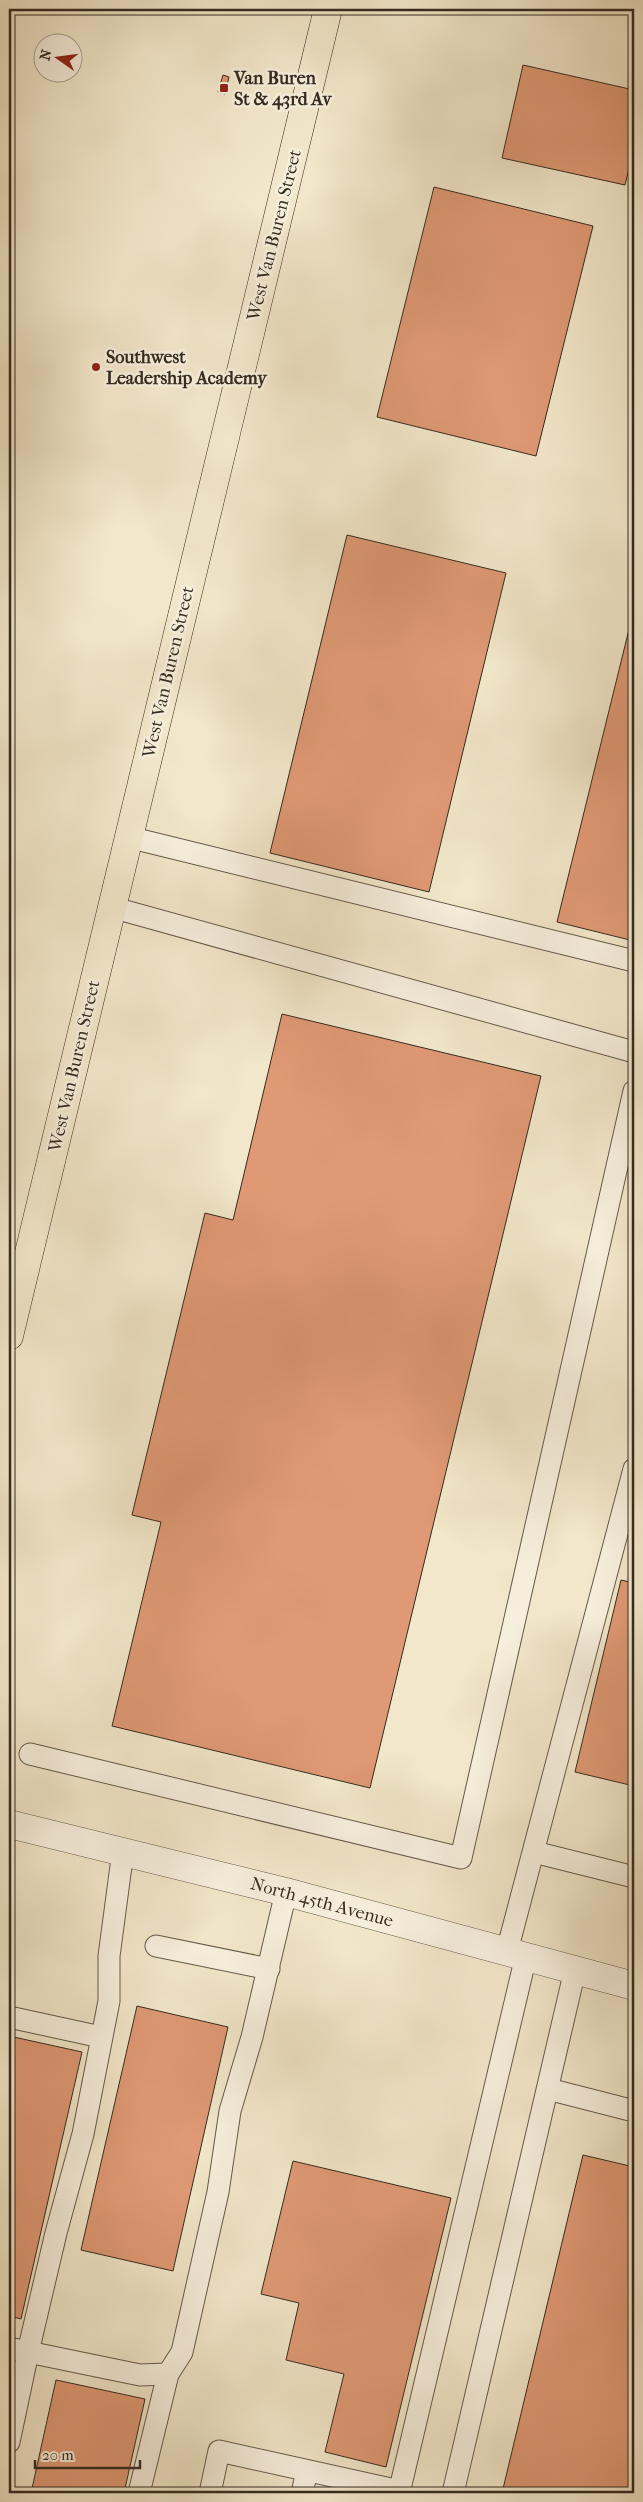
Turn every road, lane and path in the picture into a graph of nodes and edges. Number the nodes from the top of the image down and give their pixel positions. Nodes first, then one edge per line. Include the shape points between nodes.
1 (328, 9) edge
2 (128, 837) junction
3 (112, 907) junction
4 (634, 962) edge
5 (634, 1052) edge
6 (634, 1091) edge
7 (9, 1336) edge
8 (634, 1469) edge
9 (630, 1504) edge
10 (30, 1754) dead end
11 (9, 1824) edge
12 (123, 1852) junction
13 (534, 1852) junction
14 (634, 1877) edge
15 (286, 1892) junction
16 (156, 1946) dead end
17 (517, 1954) junction
18 (269, 1969) junction
19 (575, 1970) junction
20 (634, 1986) edge
21 (9, 2018) edge
22 (101, 2037) junction
23 (548, 2089) junction
24 (634, 2111) edge
25 (19, 2350) edge
26 (168, 2374) junction
27 (9, 2442) edge
28 (307, 2471) junction
29 (400, 2492) edge
30 (139, 2493) edge
31 (210, 2493) edge
32 (302, 2493) edge
33 (453, 2493) edge

1 - 2 main road, West Van Buren Street
2 - 3 main road, West Van Buren Street
2 - 4 lane
3 - 5 lane
3 - 7 main road, West Van Buren Street
6 - 10 lane via 462,1858
8 - 9 lane
9 - 13 lane
11 - 12 street, North 45th Avenue
12 - 15 street, North 45th Avenue
12 - 22 lane via 109,1956 109,2001
13 - 14 lane
13 - 17 lane
15 - 17 street, North 45th Avenue
15 - 18 lane
16 - 18 lane
17 - 19 street, North 45th Avenue
17 - 29 lane
18 - 26 lane via 230,2111 218,2192 182,2352
19 - 20 street, North 45th Avenue
19 - 23 lane
21 - 22 lane
22 - 25 lane via 83,2134
23 - 24 lane
23 - 33 lane
25 - 26 lane via 140,2375
25 - 27 lane
26 - 30 lane
28 - 29 lane
28 - 31 lane via 219,2451
28 - 32 lane

